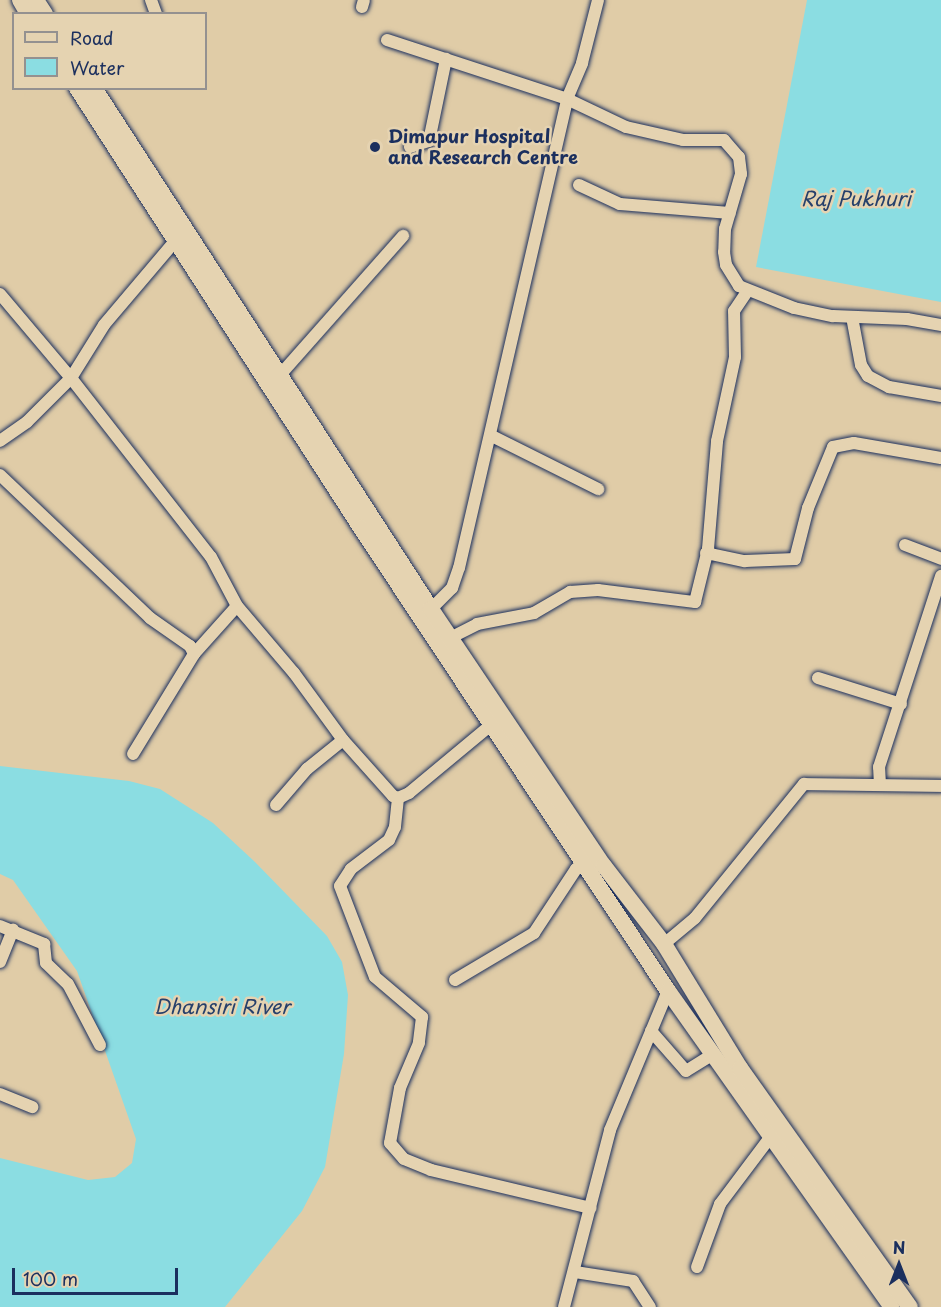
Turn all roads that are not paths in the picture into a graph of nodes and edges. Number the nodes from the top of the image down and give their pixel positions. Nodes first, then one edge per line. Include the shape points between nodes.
1 (20, 0) edge
2 (598, 0) edge
3 (40, 7) edge
4 (387, 40) dead end
5 (446, 59) junction
6 (78, 90) edge
7 (95, 90) edge
8 (567, 99) junction
9 (410, 147) dead end
10 (579, 185) dead end
11 (730, 213) junction
12 (403, 236) dead end
13 (176, 240) junction
14 (747, 292) junction
15 (0, 294) edge
16 (852, 317) junction
17 (941, 325) edge
18 (280, 375) junction
19 (71, 378) junction
20 (941, 396) edge
21 (492, 436) junction
22 (0, 441) edge
23 (941, 458) edge
24 (0, 476) edge
25 (598, 489) dead end
26 (905, 545) dead end
27 (706, 554) junction
28 (941, 559) edge
29 (941, 576) edge
30 (237, 606) junction
31 (431, 609) junction
32 (452, 637) junction
33 (194, 654) junction
34 (818, 678) dead end
35 (901, 704) junction
36 (491, 725) junction
37 (343, 740) junction
38 (134, 754) dead end
39 (880, 785) junction
40 (941, 786) edge
41 (398, 798) junction
42 (276, 805) dead end
43 (584, 863) junction
44 (0, 926) edge
45 (13, 930) junction
46 (664, 944) junction
47 (0, 962) edge
48 (455, 980) dead end
49 (669, 991) junction
50 (651, 1031) junction
51 (100, 1046) dead end
52 (713, 1054) junction
53 (0, 1094) edge
54 (33, 1107) dead end
55 (771, 1136) junction
56 (591, 1208) junction
57 (697, 1267) dead end
58 (575, 1272) junction
59 (564, 1307) edge
60 (650, 1307) edge
61 (892, 1307) edge
62 (910, 1307) edge

1 - 3 main road
2 - 8 street via 582,63
4 - 5 street
5 - 8 street
5 - 9 street via 429,141
6 - 13 main road
7 - 18 main road
8 - 11 street via 646,133 683,140 724,140 733,146 741,174
8 - 21 street via 513,323
10 - 11 street via 620,204
11 - 14 street via 725,229 726,266
12 - 18 street
13 - 19 street via 104,325
13 - 36 main road
14 - 16 street via 794,308
14 - 27 street via 734,311 735,357 717,441
15 - 19 street
16 - 17 street
16 - 20 street via 861,365 868,376 889,387
18 - 31 main road
19 - 22 street via 27,422
19 - 30 street via 211,557
21 - 25 street
21 - 31 street via 452,588
23 - 27 street via 854,443 833,447 808,508 795,559 745,561
24 - 33 street via 150,618 190,646
26 - 28 street
27 - 32 street via 695,602 598,590 570,592 534,613 477,624
29 - 35 street
30 - 33 street
30 - 37 street
31 - 32 main road
32 - 46 main road via 604,866
33 - 38 street
34 - 35 street
35 - 39 street via 879,767
36 - 41 street
36 - 43 main road
37 - 41 street
37 - 42 street via 307,769
39 - 40 street
39 - 46 street via 812,783 797,788 695,918
41 - 56 street via 395,827 389,840 351,869 340,886 375,977 422,1017 419,1043 400,1088 390,1143 404,1159 431,1170
43 - 48 street via 576,869 534,933
43 - 49 main road
44 - 45 street
45 - 47 street
45 - 51 street via 46,947 46,963 68,984
46 - 62 main road via 740,1068
49 - 50 street
49 - 52 main road
50 - 52 street via 686,1071
50 - 56 street via 610,1130
52 - 55 main road
53 - 54 street
55 - 57 street via 720,1204
55 - 61 main road
56 - 58 street
58 - 59 street
58 - 60 street via 633,1281

